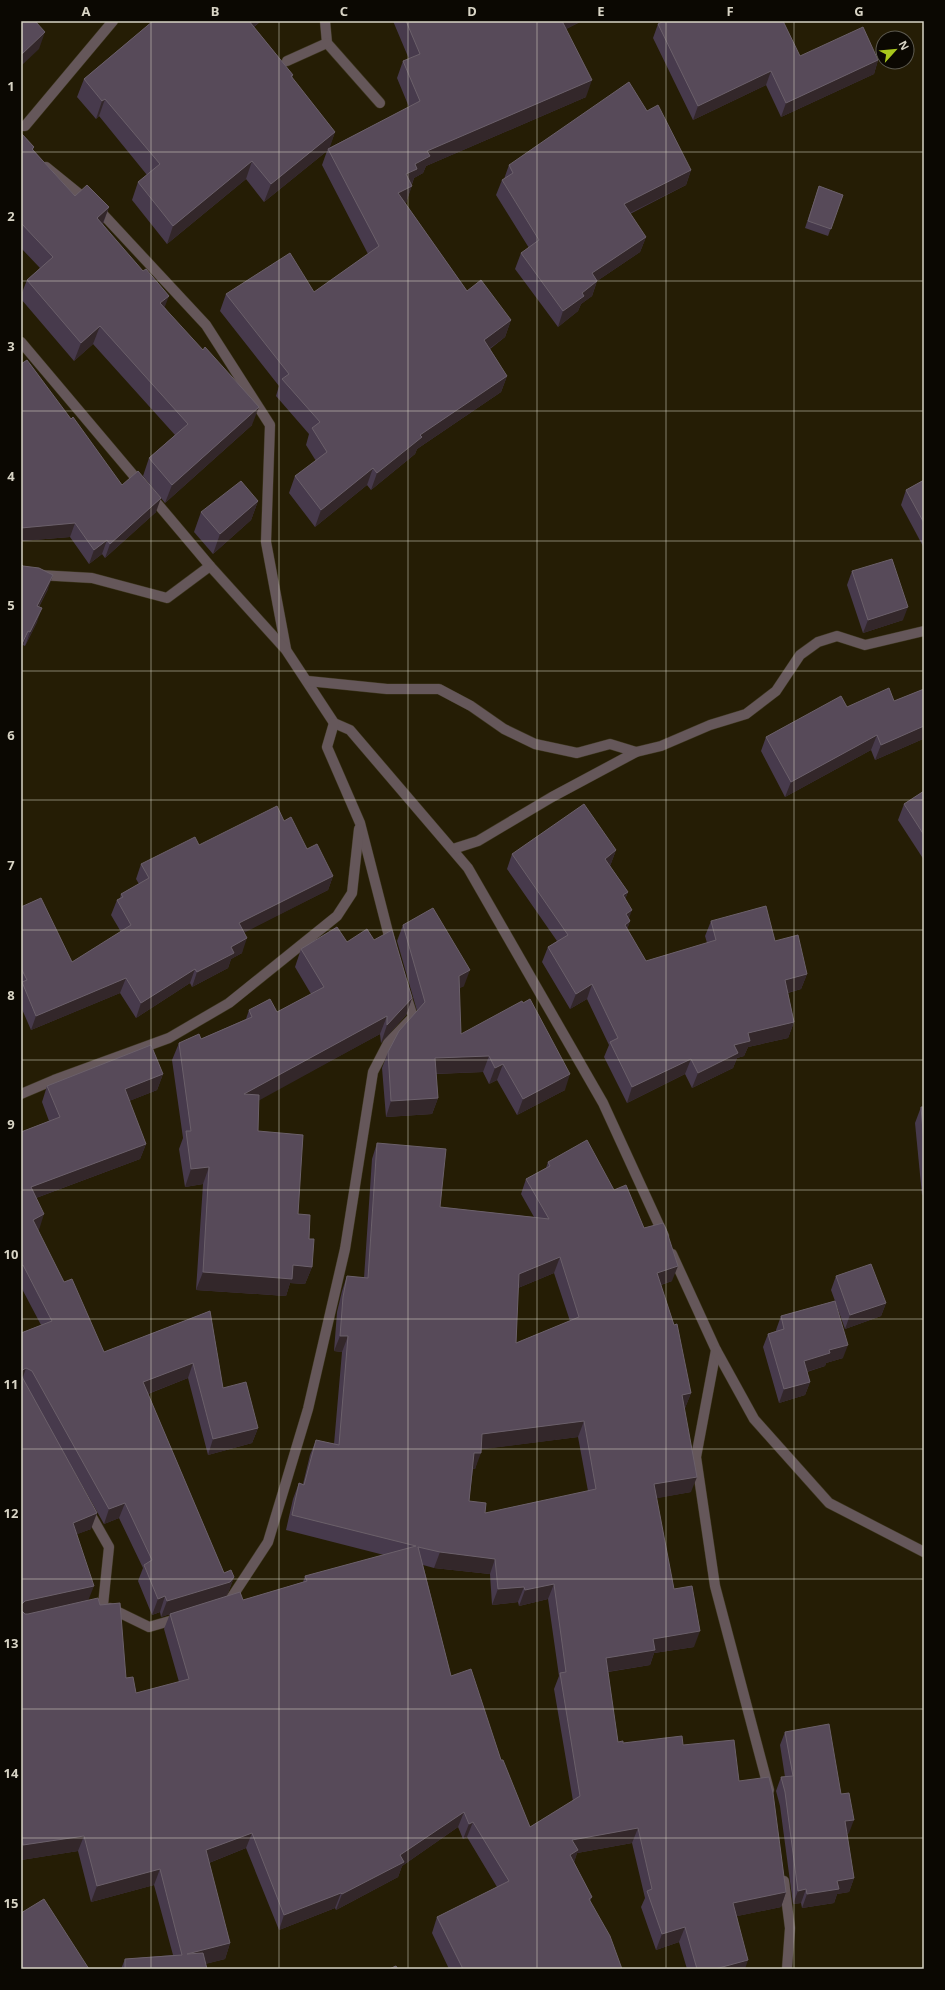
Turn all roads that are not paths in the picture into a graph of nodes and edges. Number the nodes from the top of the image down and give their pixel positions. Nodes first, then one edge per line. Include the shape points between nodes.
1 (325, 21) edge
2 (114, 22) edge
3 (327, 43) junction
4 (287, 61) dead end
5 (380, 103) dead end
6 (21, 126) edge
7 (39, 161) edge
8 (21, 342) edge
9 (210, 566) junction
10 (21, 574) edge
11 (924, 632) edge
12 (286, 650) junction
13 (308, 682) junction
14 (334, 723) junction
15 (636, 752) junction
16 (360, 824) junction
17 (452, 849) junction
18 (394, 953) edge
19 (402, 982) edge
20 (21, 1094) edge
21 (716, 1350) junction
22 (82, 1498) edge
23 (924, 1552) edge
24 (214, 1607) edge
25 (193, 1614) edge
26 (772, 1800) edge
27 (782, 1868) edge
28 (787, 1969) edge

1 - 3 street
2 - 6 street via 25,126
3 - 4 street
3 - 5 street
7 - 12 street via 99,210 206,325 270,425 266,542
8 - 9 street
9 - 10 street via 167,598 92,578
9 - 12 street
11 - 15 street via 865,645 837,636 818,642 800,655 776,691 746,714 710,725 661,746
12 - 13 street
13 - 14 street
13 - 15 street via 387,689 439,689 471,706 504,729 535,744 577,753 610,744
14 - 16 street via 327,747
14 - 17 street via 350,730
15 - 17 street via 552,797 478,841
16 - 18 street
16 - 20 street via 352,893 337,916 229,1003 169,1038
17 - 21 street via 468,868 603,1103
19 - 24 street via 413,1018 388,1043 373,1072 345,1249 308,1409 268,1542 229,1603
21 - 23 street via 754,1419 829,1503
21 - 26 street via 696,1457 715,1586
22 - 25 street via 109,1547 99,1606 149,1627
27 - 28 street via 790,1928

